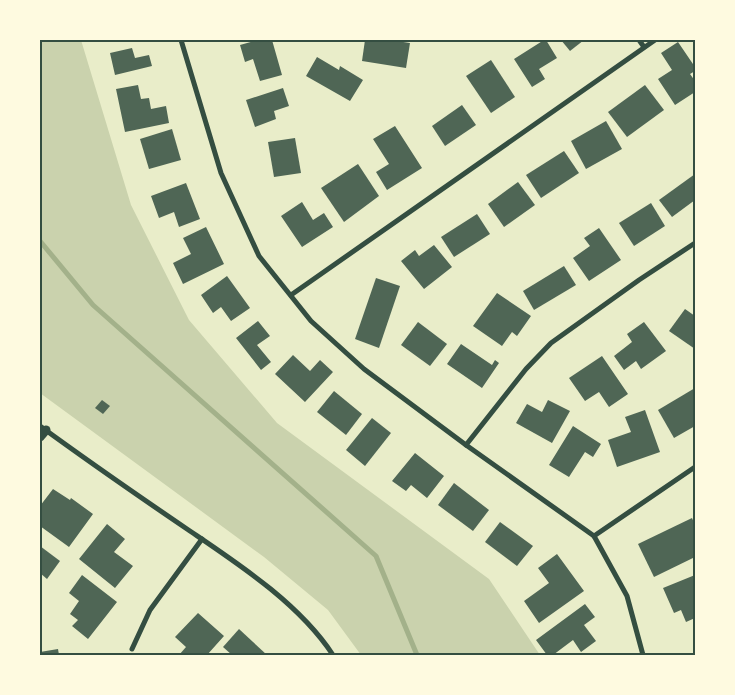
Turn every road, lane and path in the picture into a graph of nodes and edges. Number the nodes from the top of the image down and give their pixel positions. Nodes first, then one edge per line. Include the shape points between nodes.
1 (180, 40) edge
2 (639, 40) edge
3 (655, 40) edge
4 (644, 47) junction
5 (695, 242) edge
6 (292, 295) junction
7 (42, 431) edge
8 (466, 445) junction
9 (695, 467) edge
10 (594, 536) junction
11 (202, 540) junction
12 (132, 649) dead end
13 (333, 655) edge
14 (643, 655) edge

1 - 6 street via 221,173 259,256
2 - 4 street
3 - 4 street
4 - 6 street
5 - 8 street via 551,343 526,368
6 - 8 street via 311,321 364,370
7 - 11 street
8 - 10 street
9 - 10 street
10 - 14 street via 627,596
11 - 12 street via 150,610
11 - 13 street via 291,607

